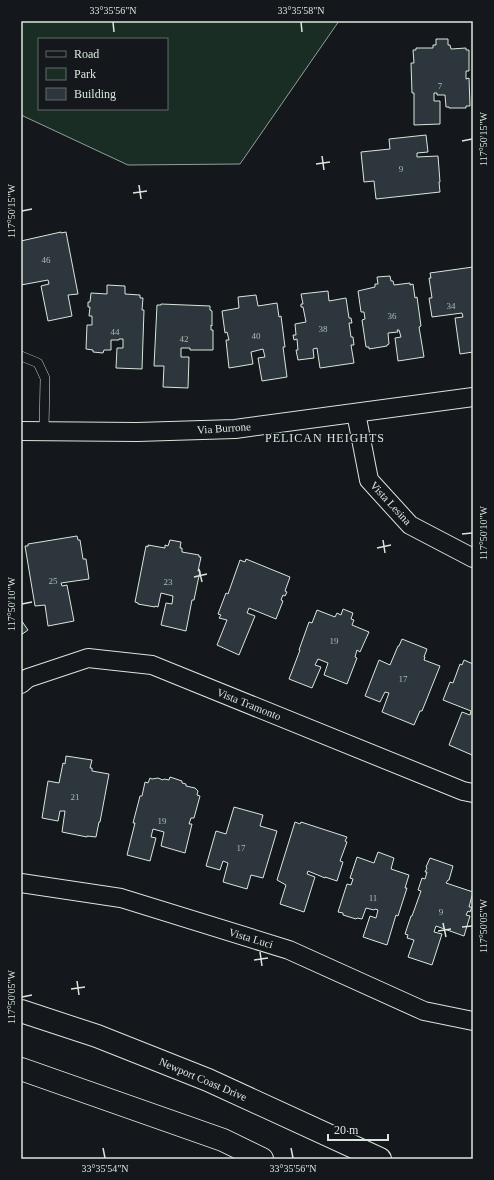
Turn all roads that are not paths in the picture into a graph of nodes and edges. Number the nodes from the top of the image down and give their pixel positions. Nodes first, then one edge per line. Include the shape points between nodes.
1 (21, 356) edge
2 (473, 397) edge
3 (356, 413) junction
4 (21, 431) edge
5 (44, 431) junction
6 (473, 558) edge
7 (21, 684) edge
8 (473, 793) edge
9 (21, 883) edge
10 (21, 1011) edge
11 (473, 1021) edge
12 (21, 1068) edge
13 (262, 1159) edge
14 (380, 1159) edge

1 - 5 lane via 38,363 45,378
2 - 3 street, Via Burrone
3 - 5 street, Via Burrone via 235,429
3 - 6 street, Vista Lesina via 369,480 410,525
4 - 5 street, Via Burrone
7 - 8 street, Vista Tramonto via 28,678 88,658 152,665
9 - 11 street, Vista Luci via 121,898 281,947 424,1011
10 - 14 main road, Newport Coast Drive via 97,1036 208,1080
12 - 13 main road via 223,1140

